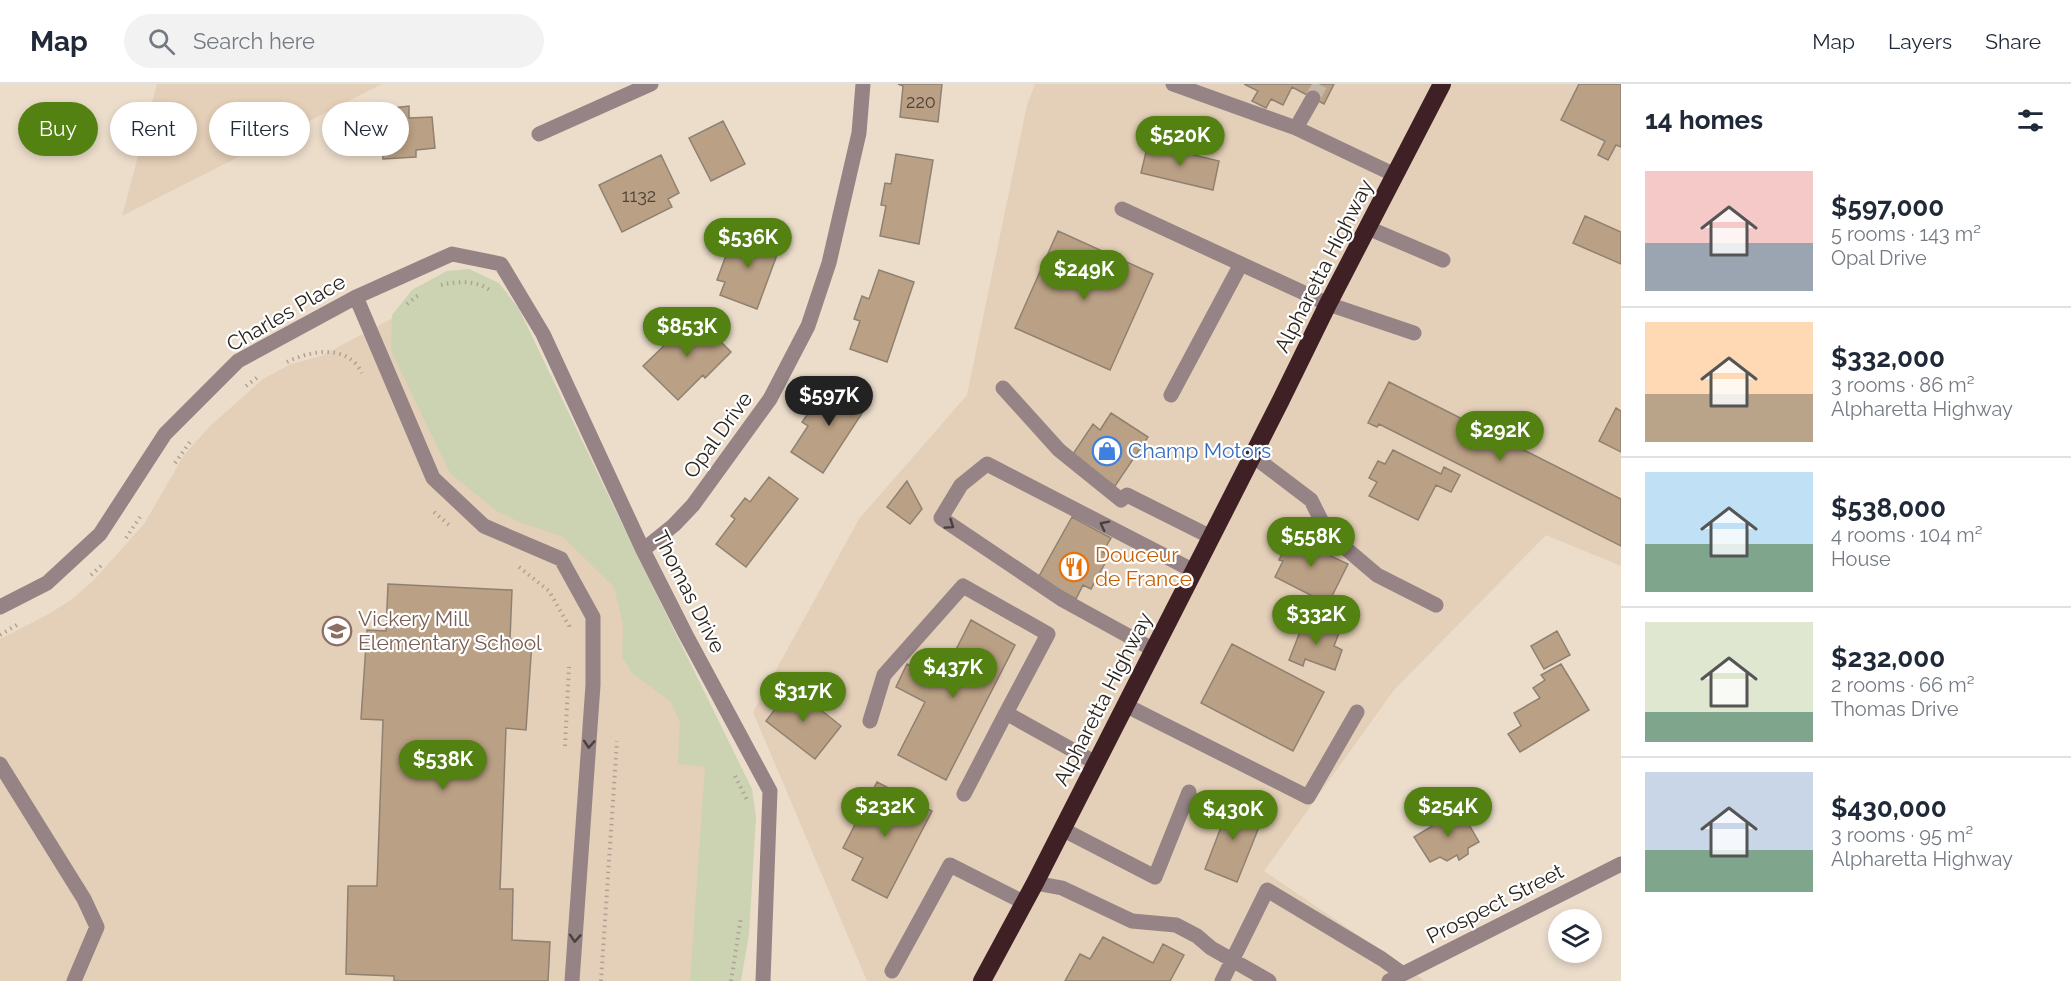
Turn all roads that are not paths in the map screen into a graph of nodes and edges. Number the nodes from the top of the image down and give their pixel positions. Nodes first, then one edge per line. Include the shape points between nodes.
1 (651, 84) edge
2 (863, 84) edge
3 (1173, 84) edge
4 (1442, 84) edge
5 (1313, 98) tunnel mouth
6 (1296, 128) junction
7 (539, 134) dead end
8 (1395, 175) junction
9 (1122, 209) dead end
10 (1368, 228) junction
11 (1443, 260) dead end
12 (1241, 264) junction
13 (356, 297) junction
14 (1328, 304) junction
15 (1414, 333) dead end
16 (543, 334) joint
17 (1003, 388) dead end
18 (1171, 395) dead end
19 (1252, 456) junction
20 (1211, 537) junction
21 (643, 550) junction
22 (1194, 571) junction
23 (1436, 605) dead end
24 (0, 608) edge
25 (1154, 650) junction
26 (1125, 705) junction
27 (1357, 712) dead end
28 (1006, 713) junction
29 (870, 721) dead end
30 (1096, 763) junction
31 (0, 764) edge
32 (1189, 792) dead end
33 (964, 794) dead end
34 (1062, 829) junction
35 (1621, 864) edge
36 (1035, 883) junction
37 (1025, 903) junction
38 (1232, 961) junction
39 (892, 971) dead end
40 (1403, 974) junction
41 (75, 981) edge
42 (572, 981) edge
43 (763, 981) edge
44 (982, 981) edge
45 (1222, 981) edge
46 (1269, 981) edge
47 (1389, 981) edge

1 - 7 street
2 - 21 street, Opal Drive via 859,133 832,252 808,326 770,399 693,505
3 - 6 street
4 - 8 highway, Alpharetta Highway
5 - 6 street
6 - 8 street
8 - 10 highway, Alpharetta Highway
9 - 12 street
10 - 11 street
10 - 14 highway, Alpharetta Highway
12 - 14 street
12 - 18 street
13 - 16 street, Charles Place via 452,254 501,264
13 - 24 street, Charles Place via 238,361 165,434 100,534 47,583
13 -> 42 street via 433,478 484,526 561,559 593,617 593,685
14 - 15 street
14 - 19 highway, Alpharetta Highway
16 - 21 street, Thomas Drive
17 - 20 street via 1059,450 1121,500 1127,495
19 - 20 highway, Alpharetta Highway
19 - 23 street via 1311,500 1337,541 1377,575
20 - 22 highway, Alpharetta Highway
21 - 43 street, Thomas Drive via 770,791
22 - 25 highway, Alpharetta Highway
22 -> 25 street via 987,464 961,484 941,518 1063,600
25 - 26 highway, Alpharetta Highway
26 - 27 street via 1308,797
26 - 30 highway, Alpharetta Highway
28 - 29 street via 1048,634 963,586 884,675
28 - 30 street
28 - 33 street
30 - 34 highway, Alpharetta Highway
31 - 41 street via 84,899 97,927
32 - 34 street via 1155,878
34 - 36 highway, Alpharetta Highway
35 - 40 street, Prospect Street
36 - 37 highway, Alpharetta Highway
36 - 38 street via 1062,888 1132,921 1176,925
37 - 39 street via 950,865
37 - 44 highway, Alpharetta Highway
38 - 40 street via 1267,890
38 - 45 street
38 - 46 street
40 - 47 street, Prospect Street

